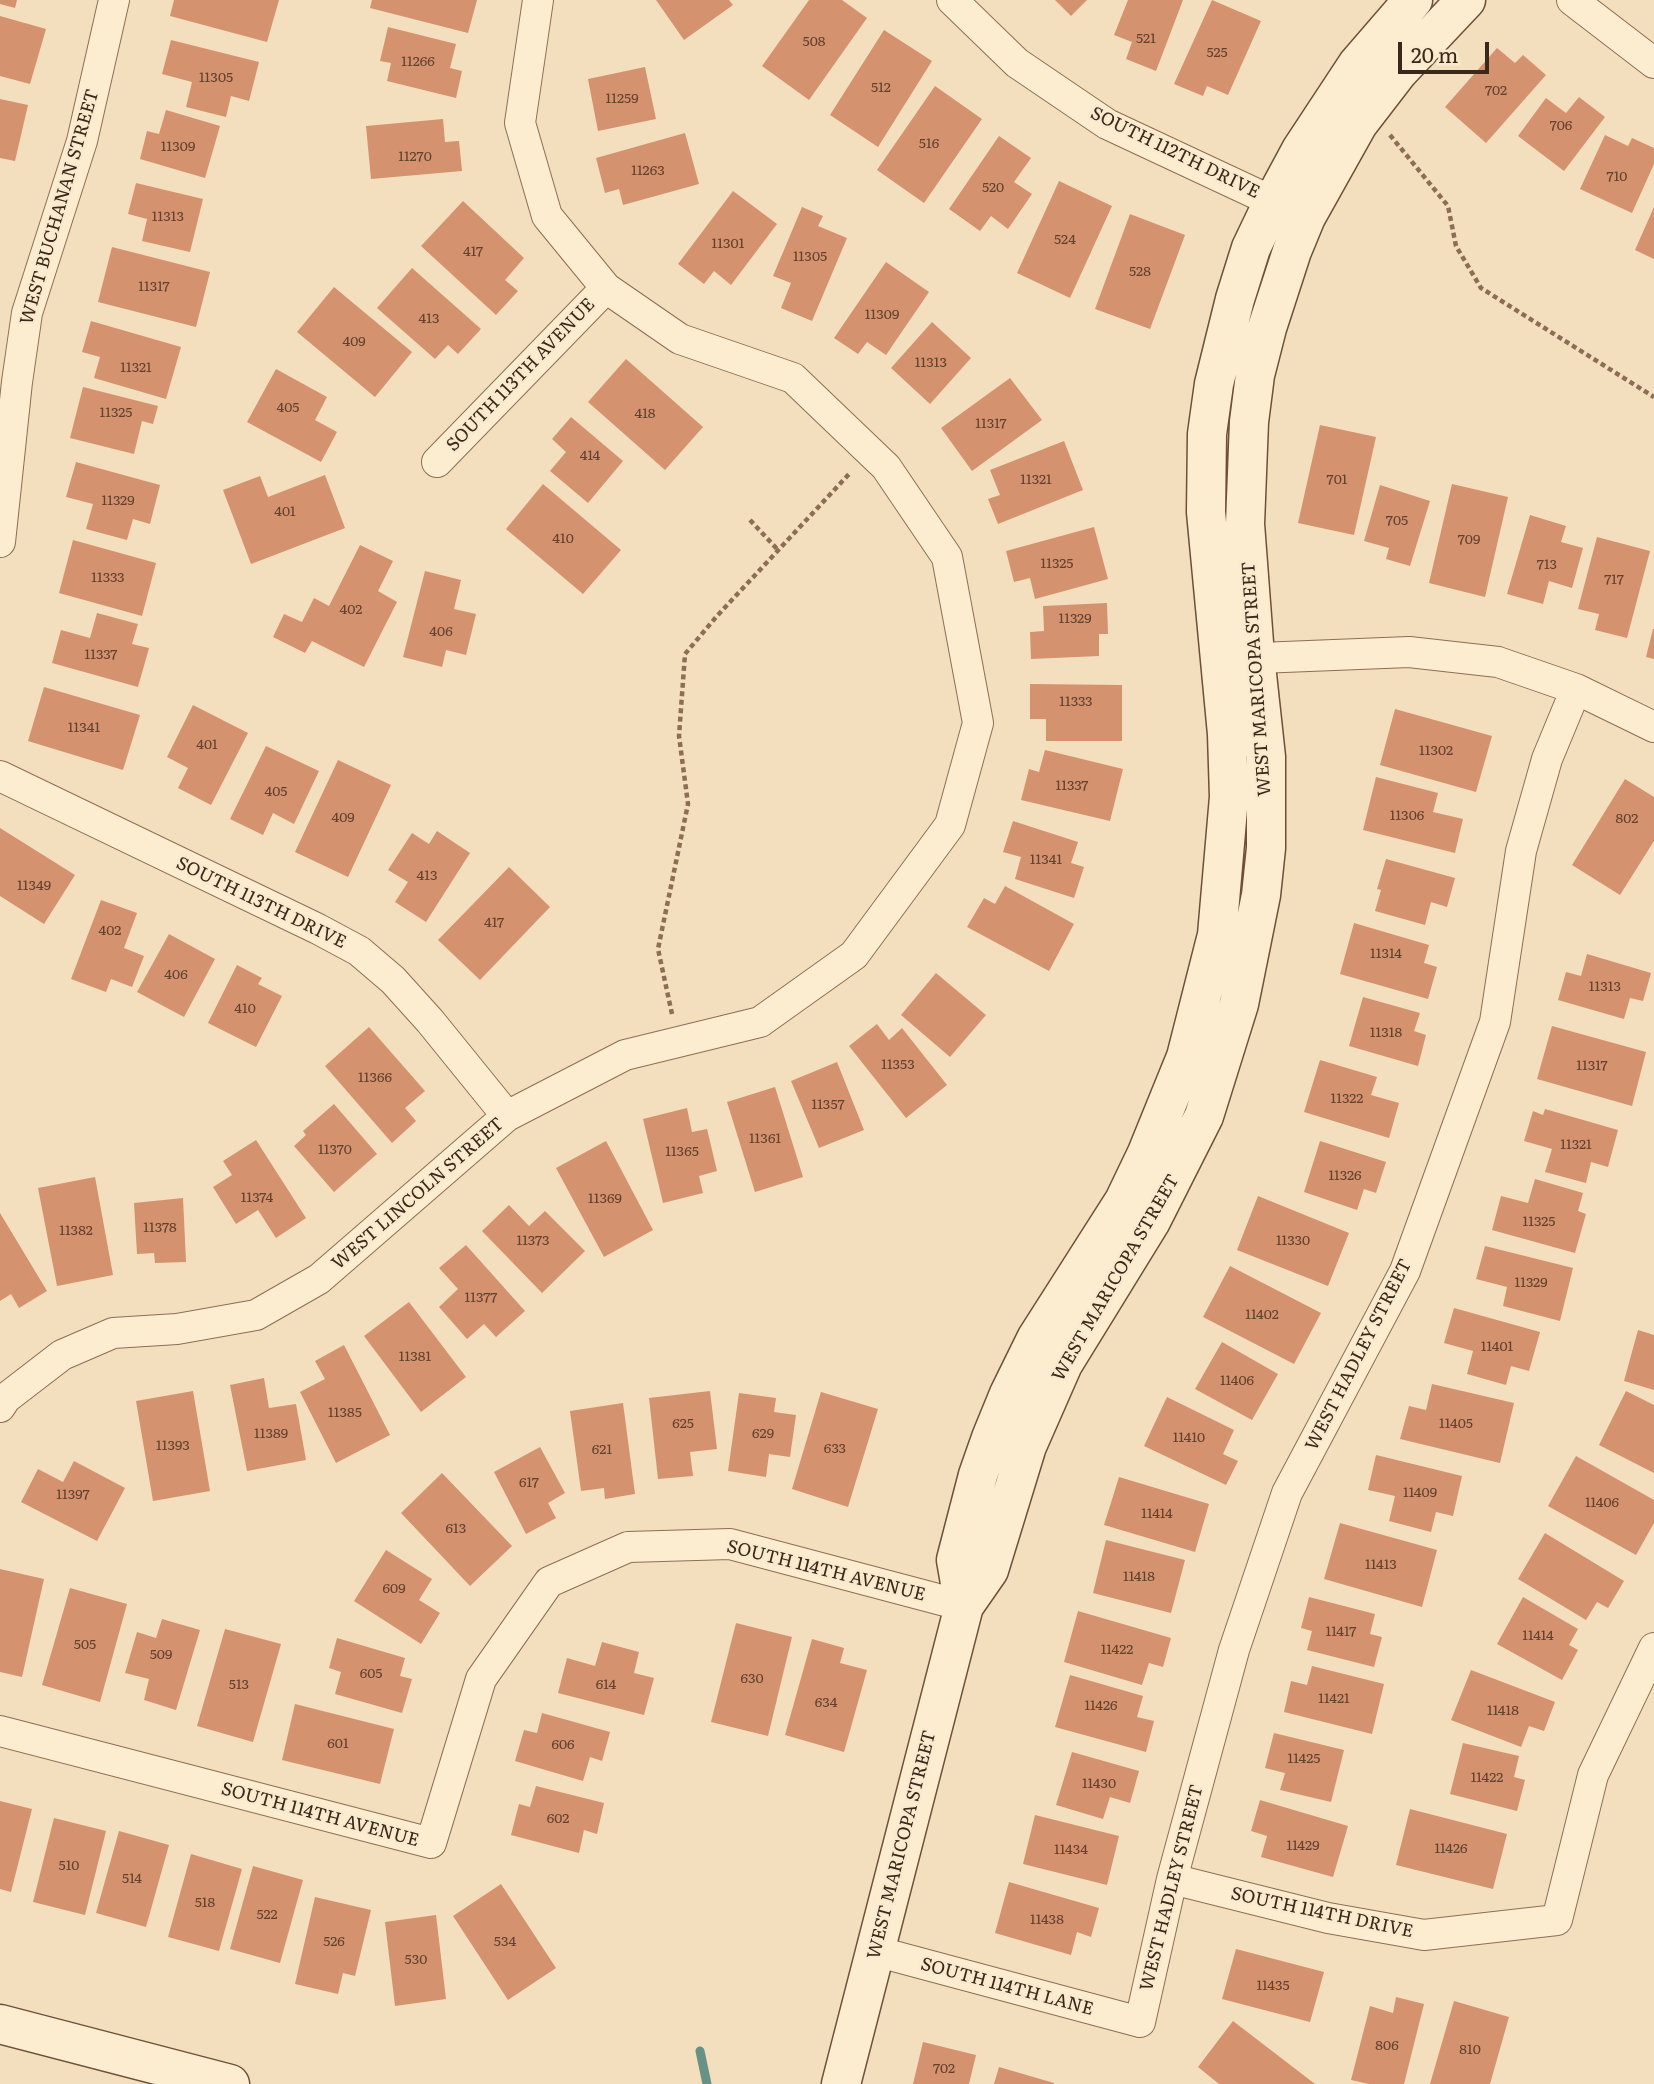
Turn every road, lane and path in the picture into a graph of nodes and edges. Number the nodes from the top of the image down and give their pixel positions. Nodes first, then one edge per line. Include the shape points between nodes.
1 (114, 0) edge
2 (538, 0) edge
3 (953, 0) edge
4 (1413, 0) edge
5 (1466, 0) edge
6 (1572, 0) edge
7 (1654, 63) edge
8 (1369, 110) junction
9 (1289, 209) junction
10 (606, 288) junction
11 (1654, 397) edge
12 (872, 453) junction
13 (437, 463) dead end
14 (750, 520) dead end
15 (0, 541) edge
16 (778, 550) junction
17 (1238, 658) junction
18 (1576, 689) junction
19 (1654, 727) edge
20 (0, 776) edge
21 (680, 1041) junction
22 (507, 1116) junction
23 (0, 1407) edge
24 (964, 1606) junction
25 (1654, 1648) edge
26 (0, 1731) edge
27 (1172, 1879) junction
28 (875, 1951) junction
29 (1140, 2022) joint
30 (0, 2024) edge
31 (230, 2084) edge
32 (841, 2084) edge

1 - 15 street, WEST BUCHANAN STREET via 82,141 27,313
2 - 10 street, WEST LINCOLN STREET via 520,123 547,216
3 - 9 street, SOUTH 112TH DRIVE via 1017,63 1107,124
4 - 9 street, WEST MARICOPA STREET via 1327,108
5 - 8 street, WEST MARICOPA STREET
6 - 7 street
8 - 9 street, WEST MARICOPA STREET via 1345,147
8 - 11 path via 1448,206 1456,246 1481,288
9 - 17 street, WEST MARICOPA STREET via 1292,251 1255,375 1249,422
10 - 12 street, WEST LINCOLN STREET via 680,339 793,378
10 - 13 street, SOUTH 113TH AVENUE
12 - 16 path
12 - 21 street, WEST LINCOLN STREET via 947,557 978,723 950,825 854,955 760,1022
14 - 16 path
16 - 21 path via 685,654 679,736 688,804 658,949
17 - 18 street via 1409,652 1498,662
17 - 24 street, WEST MARICOPA STREET via 1266,757 1261,895 1239,1004 1204,1116 1157,1209 1063,1364 1027,1446 989,1570
18 - 19 street
18 - 27 street, WEST HADLEY STREET via 1547,759 1521,851 1495,1022 1405,1271 1287,1493 1234,1650
20 - 22 street, SOUTH 113TH DRIVE via 359,951 430,1021
21 - 22 street, WEST LINCOLN STREET via 625,1055
22 - 23 street, WEST LINCOLN STREET via 319,1279 267,1309 177,1329 113,1334 62,1355
24 - 26 street, SOUTH 114TH AVENUE via 730,1544 628,1547 583,1567 549,1583 481,1679 431,1843
24 - 28 street, WEST MARICOPA STREET
25 - 27 street, SOUTH 114TH DRIVE via 1593,1775 1557,1920 1424,1935 1328,1918
27 - 29 street, WEST HADLEY STREET
28 - 29 street, SOUTH 114TH LANE
28 - 32 street, WEST MARICOPA STREET
30 - 31 street

